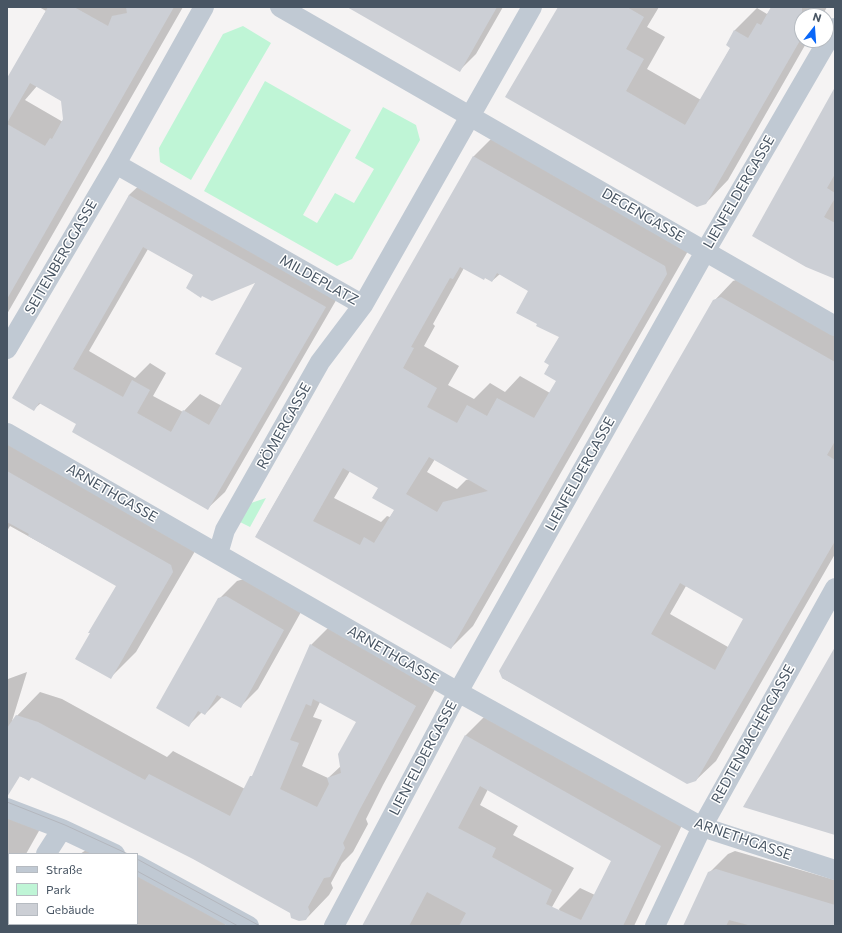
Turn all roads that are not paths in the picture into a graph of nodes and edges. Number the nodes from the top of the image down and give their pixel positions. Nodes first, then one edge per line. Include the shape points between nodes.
1 (204, 7) edge
2 (280, 7) edge
3 (532, 7) edge
4 (835, 28) edge
5 (470, 117) junction
6 (116, 164) junction
7 (706, 250) junction
8 (363, 305) junction
9 (835, 326) edge
10 (7, 349) edge
11 (7, 433) edge
12 (218, 554) junction
13 (835, 588) edge
14 (458, 692) junction
15 (7, 808) edge
16 (702, 827) junction
17 (62, 829) junction
18 (47, 853) edge
19 (113, 853) edge
20 (138, 866) edge
21 (835, 870) edge
22 (249, 926) edge
23 (334, 926) edge
24 (655, 926) edge

1 - 6 street
2 - 5 street
3 - 5 street
4 - 7 street, LIENFELDERGASSE
5 - 7 street, DEGENGASSE
5 - 8 street, MILDEPLATZ
6 - 8 street, MILDEPLATZ
6 - 10 street, SEITENBERGGASSE
7 - 9 street, DEGENGASSE
7 - 14 street, LIENFELDERGASSE
8 - 12 street, RÖMERGASSE via 320,362 225,530
11 - 12 street, ARNETHGASSE
12 - 14 street, ARNETHGASSE
13 - 16 street, REDTENBACHERGASSE
14 - 16 street, ARNETHGASSE
14 - 23 street, LIENFELDERGASSE
15 - 17 street
16 - 21 street, ARNETHGASSE
16 - 24 street, REDTENBACHERGASSE
17 - 18 street
17 - 19 street
20 - 22 street

